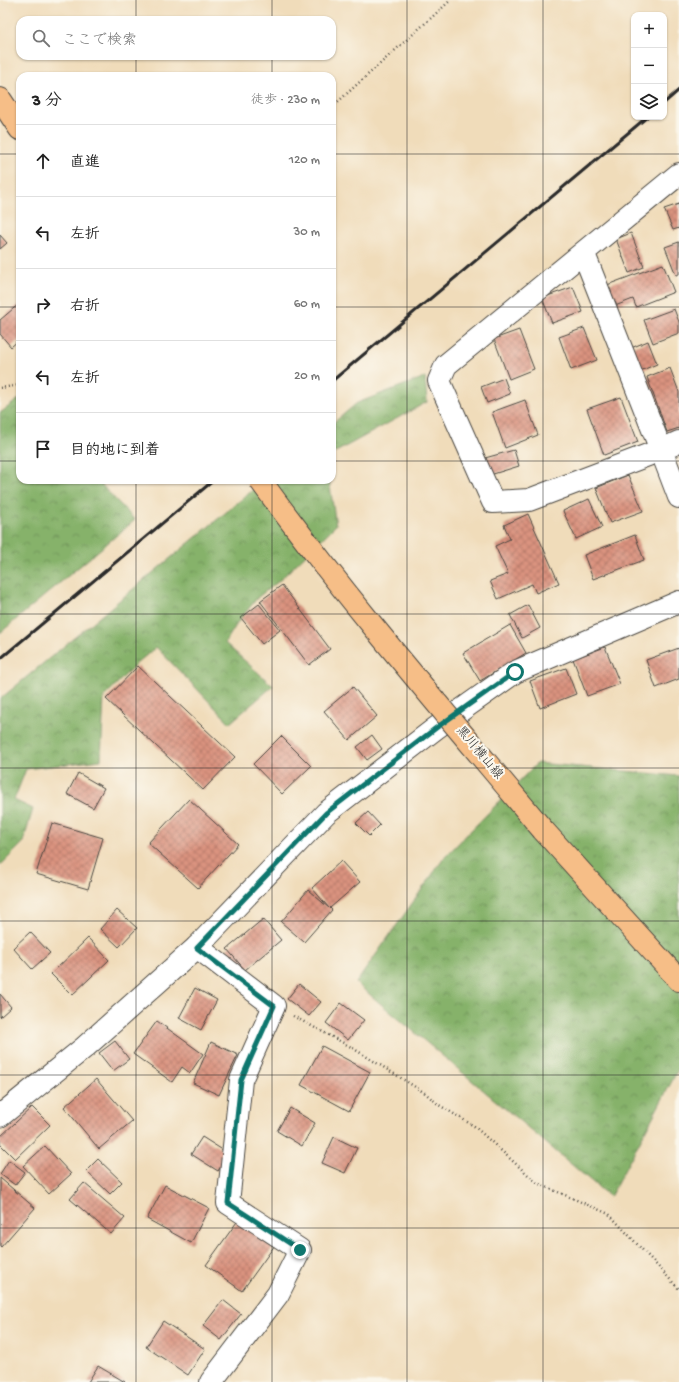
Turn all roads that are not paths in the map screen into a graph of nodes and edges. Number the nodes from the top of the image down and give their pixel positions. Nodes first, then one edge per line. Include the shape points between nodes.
1 (0, 99) edge
2 (16, 123) edge
3 (679, 174) edge
4 (584, 254) junction
5 (670, 446) edge
6 (263, 484) edge
7 (679, 497) edge
8 (679, 602) edge
9 (197, 948) junction
10 (679, 980) edge
11 (0, 1116) edge
12 (211, 1382) edge

1 - 2 main road
3 - 4 street
4 - 5 street
4 - 5 street via 446,365 439,381 494,502 529,500
5 - 7 street
6 - 10 main road, 黒川横山線, bridge via 430,695 543,830
8 - 9 street via 515,672 436,728 326,813
9 - 11 street via 84,1047
9 - 12 street via 274,1006 241,1080 228,1203 300,1250 278,1294

